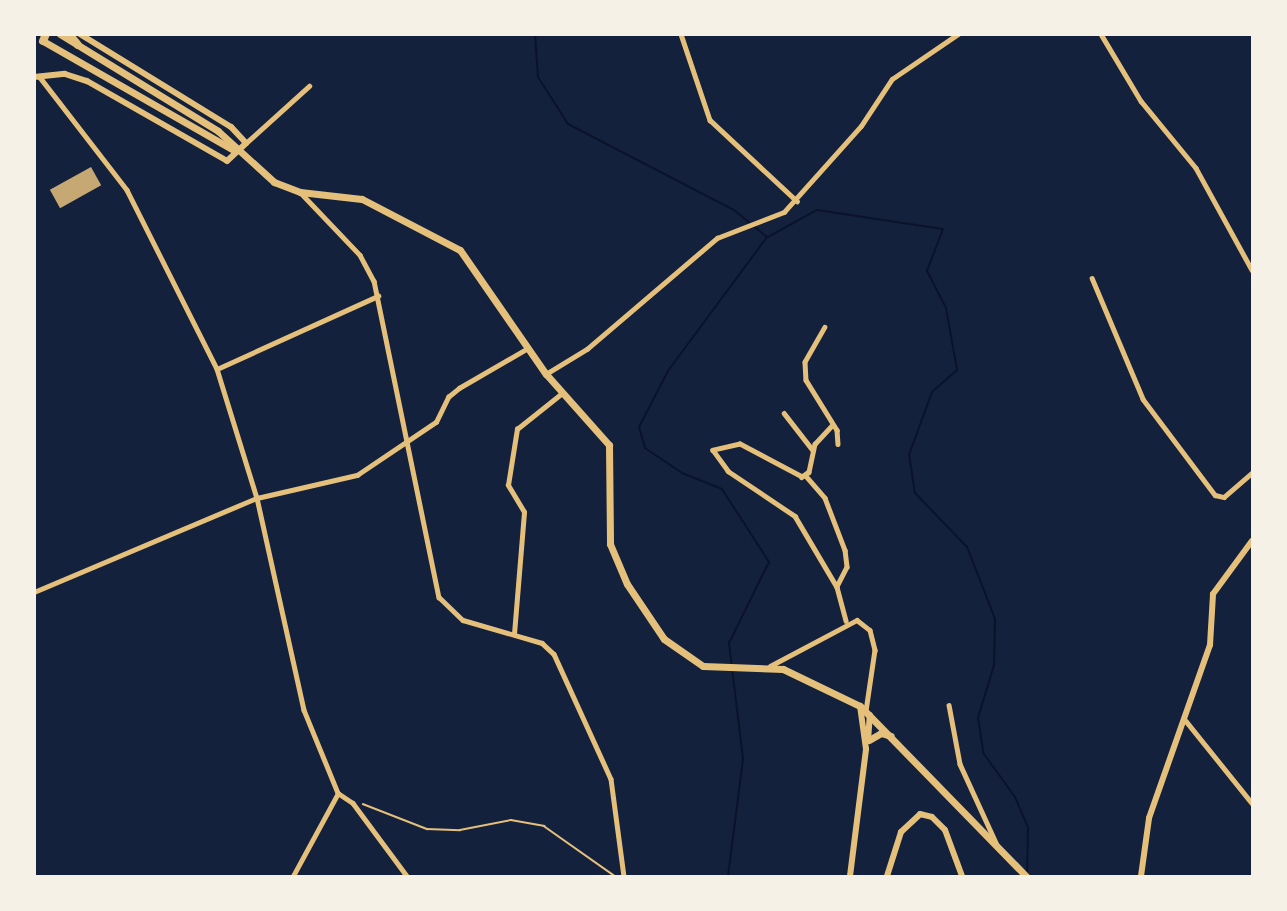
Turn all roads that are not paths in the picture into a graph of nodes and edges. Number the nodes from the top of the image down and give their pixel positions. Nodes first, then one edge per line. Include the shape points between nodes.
1 (60, 34) edge
2 (69, 34) edge
3 (80, 34) edge
4 (681, 34) edge
5 (958, 34) edge
6 (1101, 34) edge
7 (44, 38) edge
8 (78, 45) junction
9 (37, 76) edge
10 (309, 86) dead end
11 (246, 143) junction
12 (237, 152) junction
13 (300, 192) junction
14 (797, 201) junction
15 (1252, 270) edge
16 (1092, 278) dead end
17 (378, 296) junction
18 (825, 327) dead end
19 (528, 348) junction
20 (217, 369) junction
21 (546, 374) junction
22 (561, 394) junction
23 (784, 412) dead end
24 (833, 425) junction
25 (407, 441) junction
26 (838, 444) dead end
27 (812, 449) junction
28 (1252, 473) edge
29 (806, 476) junction
30 (257, 498) junction
31 (1252, 541) edge
32 (837, 587) junction
33 (34, 592) edge
34 (846, 621) junction
35 (514, 634) junction
36 (770, 666) junction
37 (949, 705) dead end
38 (860, 706) junction
39 (868, 713) junction
40 (1186, 722) junction
41 (894, 738) junction
42 (869, 740) junction
43 (864, 756) junction
44 (338, 792) junction
45 (1252, 803) edge
46 (998, 845) junction
47 (293, 876) edge
48 (407, 876) edge
49 (624, 876) edge
50 (850, 876) edge
51 (887, 876) edge
52 (962, 876) edge
53 (1026, 876) edge
54 (1141, 876) edge

1 - 8 main road
2 - 8 highway
3 - 11 street via 231,127
4 - 14 street via 710,120
5 - 14 street via 892,79
6 - 15 street via 1141,101 1196,168
7 - 12 main road
8 - 12 main road via 218,131
9 - 12 street via 78,78 227,161
9 - 20 street via 127,190
10 - 11 street
11 - 12 street
12 - 13 main road via 268,179
13 - 17 street via 360,255
13 - 19 main road via 362,199 452,245 467,258
14 - 21 street via 775,219 735,229 703,248 568,364
16 - 28 street via 1139,391 1215,495 1224,496
17 - 20 street
17 - 25 street
18 - 24 street via 805,370 810,392
19 - 21 main road
19 - 25 street via 447,397 436,422
20 - 30 street
21 - 22 main road
22 - 35 street via 517,429 508,485 524,512
22 - 36 main road via 609,445 610,544 627,584 671,646 689,661 719,668
23 - 27 street
24 - 26 street
24 - 27 street
25 - 30 street via 357,475
25 - 35 street via 439,597 463,620
27 - 29 street
29 - 32 street via 825,498 845,550 847,567
29 - 32 street via 740,444 713,450 728,471 795,516
30 - 33 street
30 - 44 street via 304,710
31 - 40 street via 1216,588 1210,645
32 - 34 street
34 - 36 street
34 - 39 street via 863,623 874,639
35 - 49 street via 548,648 576,692 614,790
36 - 38 main road
37 - 46 street via 960,764
38 - 39 main road
38 - 43 street
39 - 41 main road
39 - 42 street
40 - 45 street
40 - 54 street via 1149,819
41 - 42 main road via 881,733
41 - 46 main road
42 - 43 street
43 - 50 street
44 - 47 street
44 - 48 street via 353,802
46 - 53 main road
51 - 52 street via 901,832 920,814 932,817 945,830

